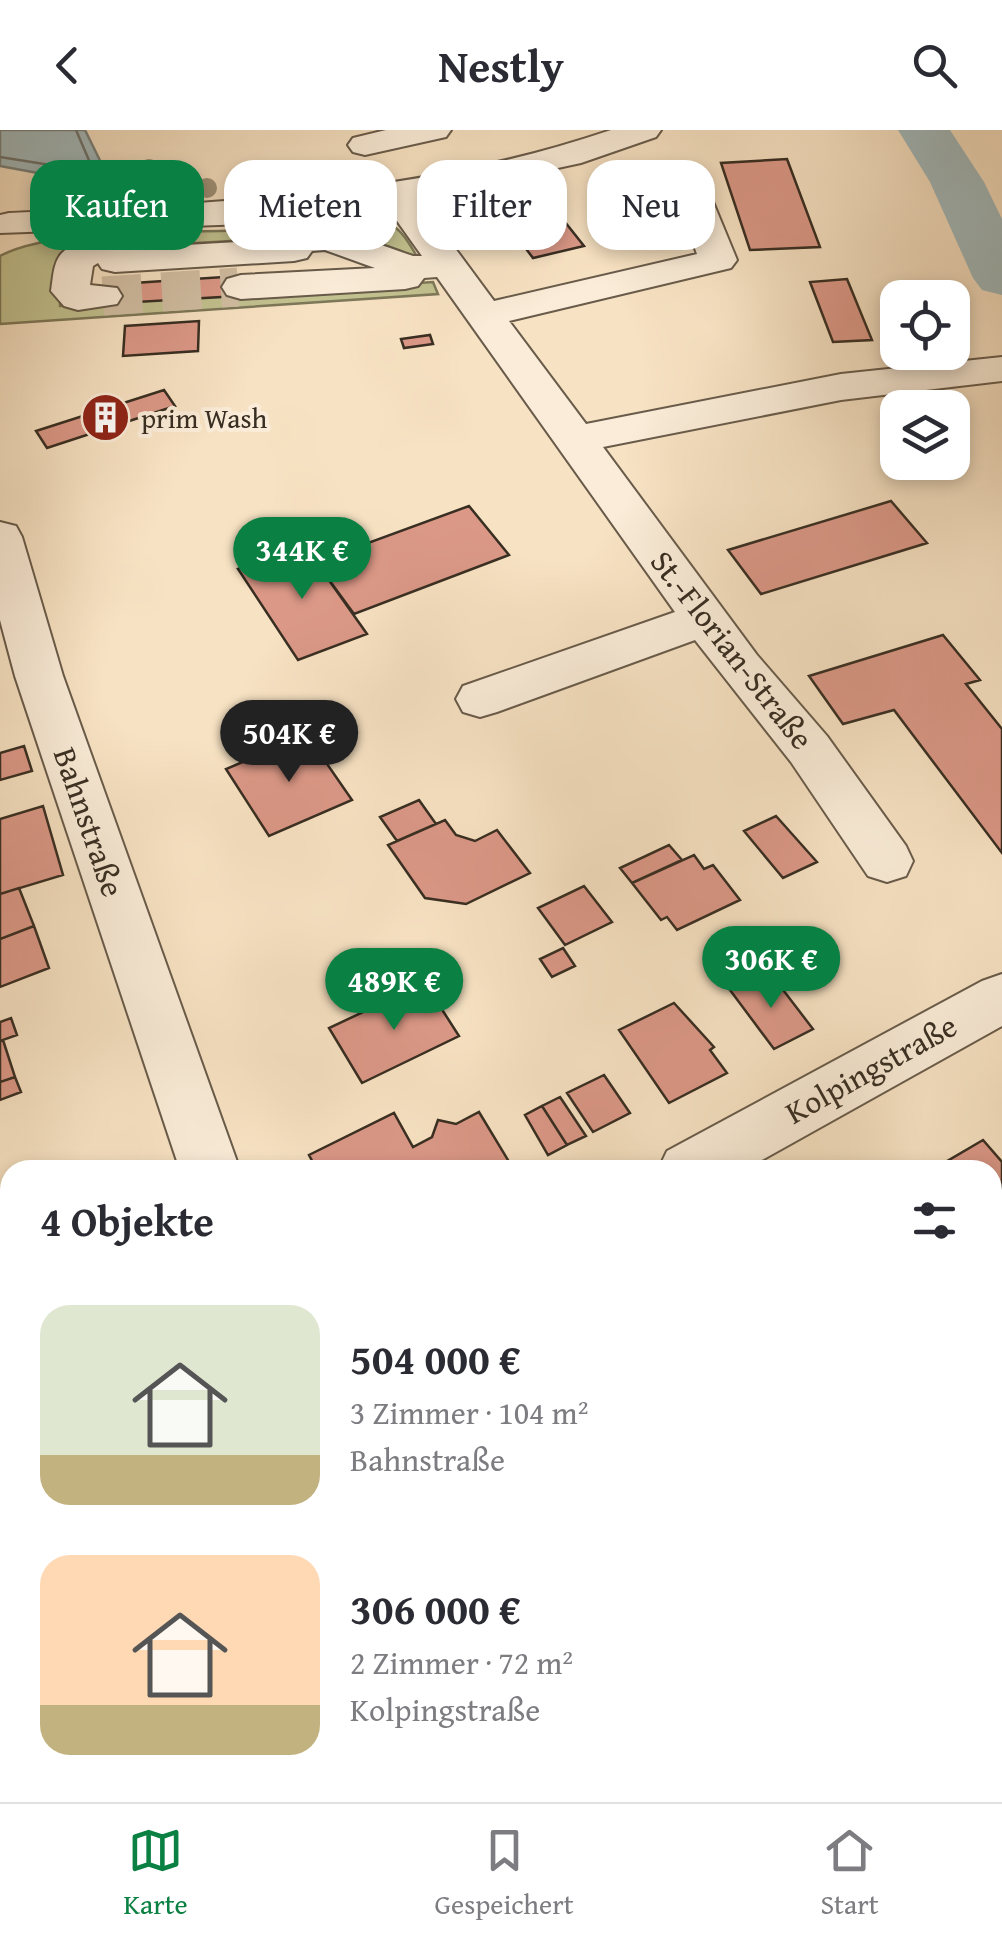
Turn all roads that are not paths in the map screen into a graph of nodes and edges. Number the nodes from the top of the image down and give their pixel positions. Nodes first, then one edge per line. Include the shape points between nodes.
1 (434, 130) edge
2 (644, 130) edge
3 (365, 145) dead end
4 (397, 192) edge
5 (397, 195) edge
6 (224, 214) edge
7 (3, 224) edge
8 (714, 250) edge
9 (452, 270) junction
10 (353, 280) junction
11 (238, 287) tunnel mouth
12 (484, 315) junction
13 (1002, 369) edge
14 (576, 440) junction
15 (0, 537) edge
16 (704, 618) junction
17 (480, 698) dead end
18 (886, 861) dead end
19 (1002, 998) edge
20 (206, 1160) edge
21 (706, 1160) edge

1 - 3 street
2 - 4 street via 569,156
5 - 9 street, St.-Florian-Straße
6 - 7 street
8 - 12 street via 718,260
9 - 10 street
9 - 10 street via 410,268 329,239 89,252 75,262 70,291 78,298 101,279 302,250
9 - 12 street, St.-Florian-Straße
10 - 11 street
12 - 14 street, St.-Florian-Straße
13 - 14 street via 756,399
14 - 16 street, St.-Florian-Straße
15 - 20 street, Bahnstraße via 39,676
16 - 17 street
16 - 18 street, St.-Florian-Straße
19 - 21 street, Kolpingstraße

